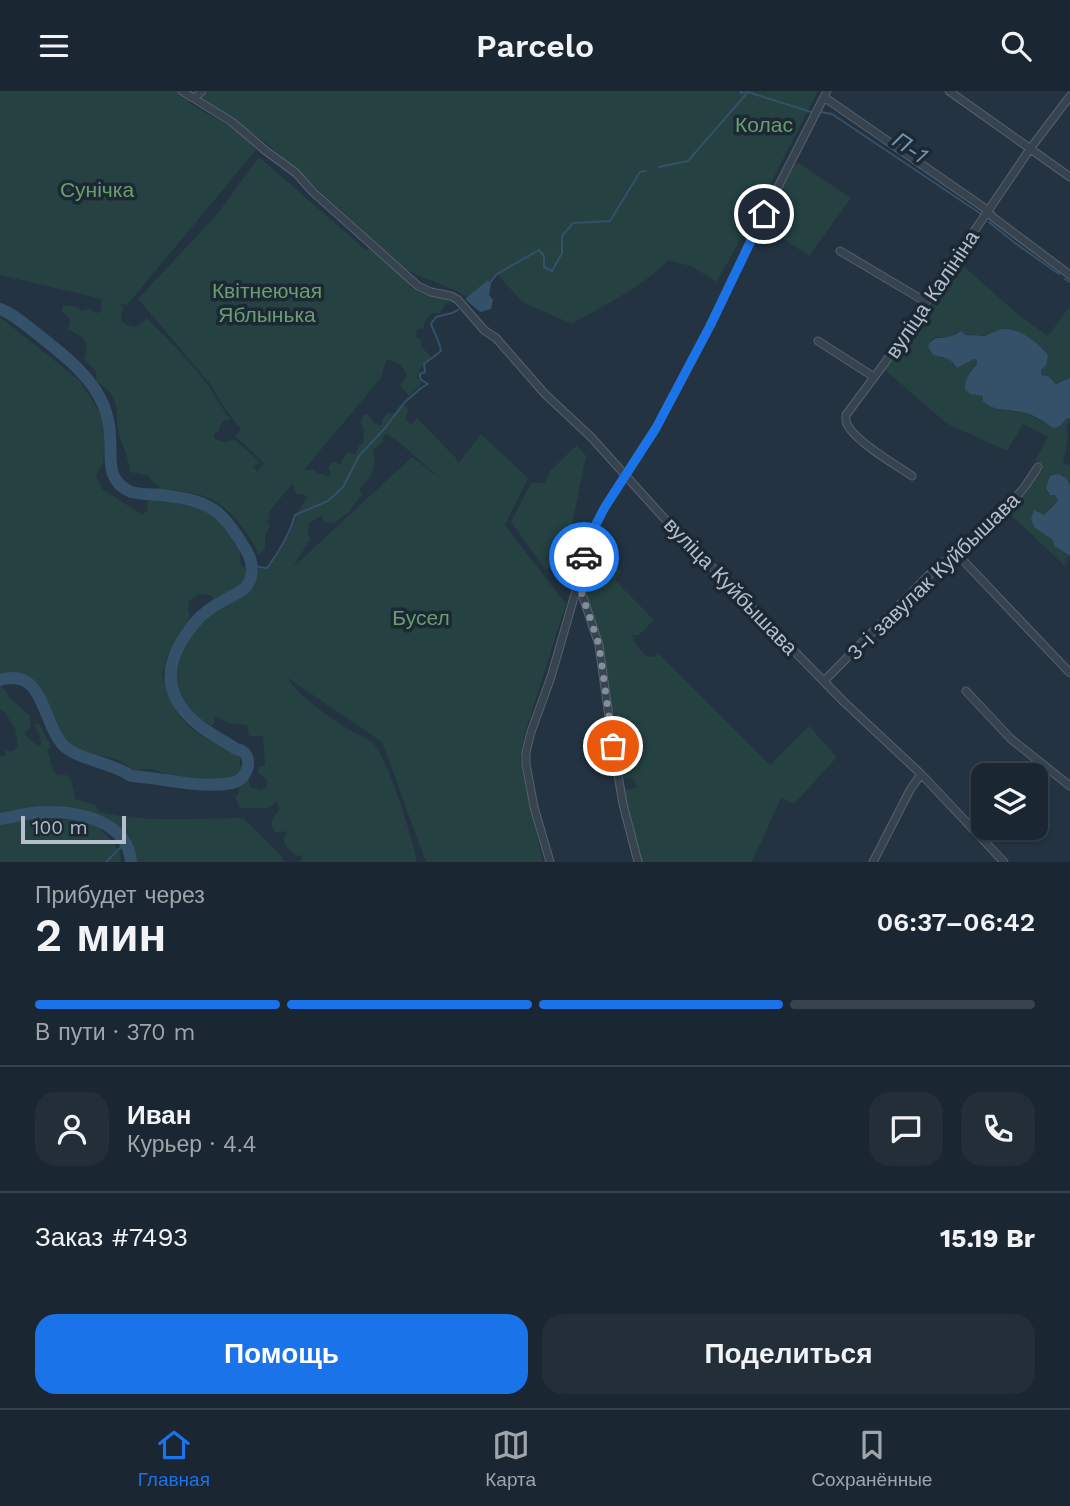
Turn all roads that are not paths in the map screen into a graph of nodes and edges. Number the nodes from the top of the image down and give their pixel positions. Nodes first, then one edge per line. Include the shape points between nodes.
1 (182, 91) edge
2 (202, 91) edge
3 (948, 91) edge
4 (825, 94) edge
5 (1070, 96) edge
6 (195, 98) junction
7 (1030, 149) junction
8 (1070, 177) edge
9 (988, 212) junction
10 (840, 251) dead end
11 (1070, 275) edge
12 (926, 302) junction
13 (818, 341) dead end
14 (874, 377) junction
15 (1038, 467) dead end
16 (626, 476) junction
17 (912, 476) dead end
18 (958, 555) junction
19 (578, 582) junction
20 (1070, 673) edge
21 (824, 681) junction
22 (966, 691) dead end
23 (920, 774) junction
24 (1070, 786) edge
25 (551, 862) edge
26 (638, 862) edge
27 (873, 862) edge
28 (1004, 862) edge

1 - 6 street
2 - 6 street
3 - 7 street
4 - 9 street
4 - 16 street via 710,326
5 - 7 street, вуліца Калініна
6 - 16 street, вуліца Куйбышава via 296,173 418,286 458,300
7 - 8 street
7 - 9 street, вуліца Калініна
9 - 11 street
9 - 12 street, вуліца Калініна
10 - 12 street
12 - 14 street, вуліца Калініна
13 - 14 street
14 - 17 street, вуліца Калініна via 848,411 846,424 877,453
15 - 18 street, 3-і завулак Куйбышава via 1009,506
16 - 19 street via 595,526
16 - 21 street, вуліца Куйбышава
18 - 20 street
18 - 21 street, 3-і завулак Куйбышава via 941,563
19 - 25 street via 526,752 534,807
19 - 26 street via 599,645 623,804
21 - 23 street, вуліца Куйбышава
22 - 24 street via 1011,739
23 - 27 street
23 - 28 street, вуліца Куйбышава

